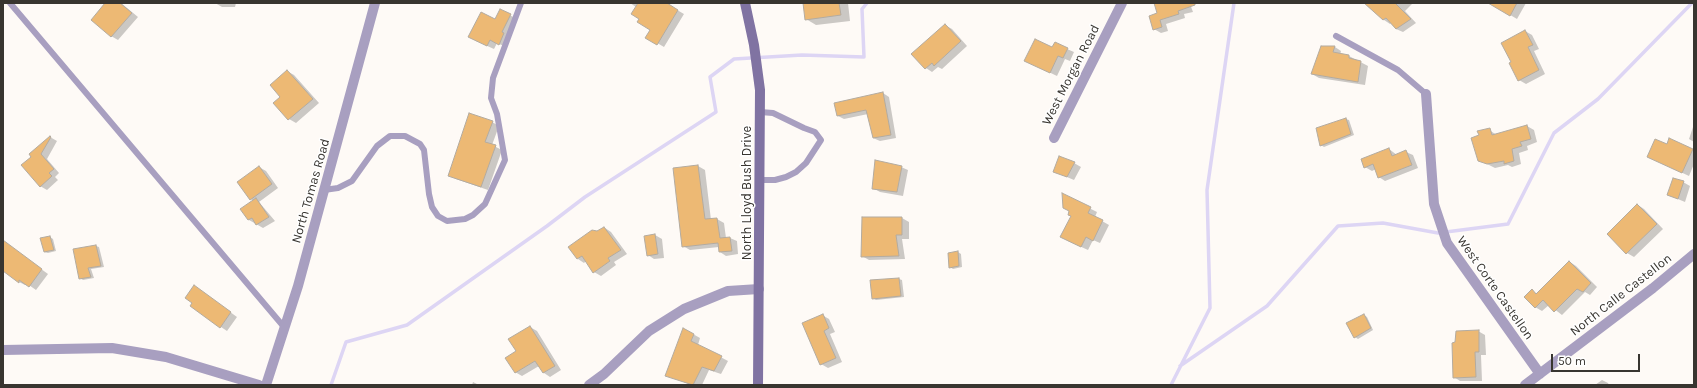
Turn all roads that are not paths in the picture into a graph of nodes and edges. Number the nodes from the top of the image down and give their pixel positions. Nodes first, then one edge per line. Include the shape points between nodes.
1 (10, 3) edge
2 (375, 3) edge
3 (521, 3) edge
4 (745, 3) edge
5 (1122, 3) edge
6 (1336, 36) dead end
7 (1426, 94) joint
8 (760, 112) junction
9 (1054, 138) dead end
10 (760, 180) junction
11 (324, 190) junction
12 (1694, 254) edge
13 (759, 289) junction
14 (284, 327) junction
15 (3, 350) edge
16 (1540, 374) junction
17 (259, 385) edge
18 (266, 385) edge
19 (589, 385) edge
20 (758, 385) edge
21 (1525, 385) edge

1 - 14 lane
2 - 11 street, North Tomas Road
3 - 11 lane via 493,78 491,98 497,114 505,160 485,204 465,219 447,221 438,216 432,207 429,194 424,150 420,144 405,136 390,136 376,146 352,181 338,188
4 - 8 street, North Lloyd Bush Drive via 758,65
5 - 9 street, West Morgan Road
6 - 7 lane via 1398,70
7 - 16 street, West Corte Castellon via 1434,204 1447,243
8 - 10 street, North Lloyd Bush Drive
8 - 10 lane via 773,113 815,132 821,140 806,163 796,172 781,179
10 - 13 street, North Lloyd Bush Drive
11 - 14 street, North Tomas Road
12 - 16 street, North Calle Castellon
13 - 19 street via 728,291 684,309 649,331
13 - 20 street, North Lloyd Bush Drive
14 - 18 street, North Tomas Road
15 - 17 street via 112,348 166,357
16 - 21 street, North Calle Castellon

